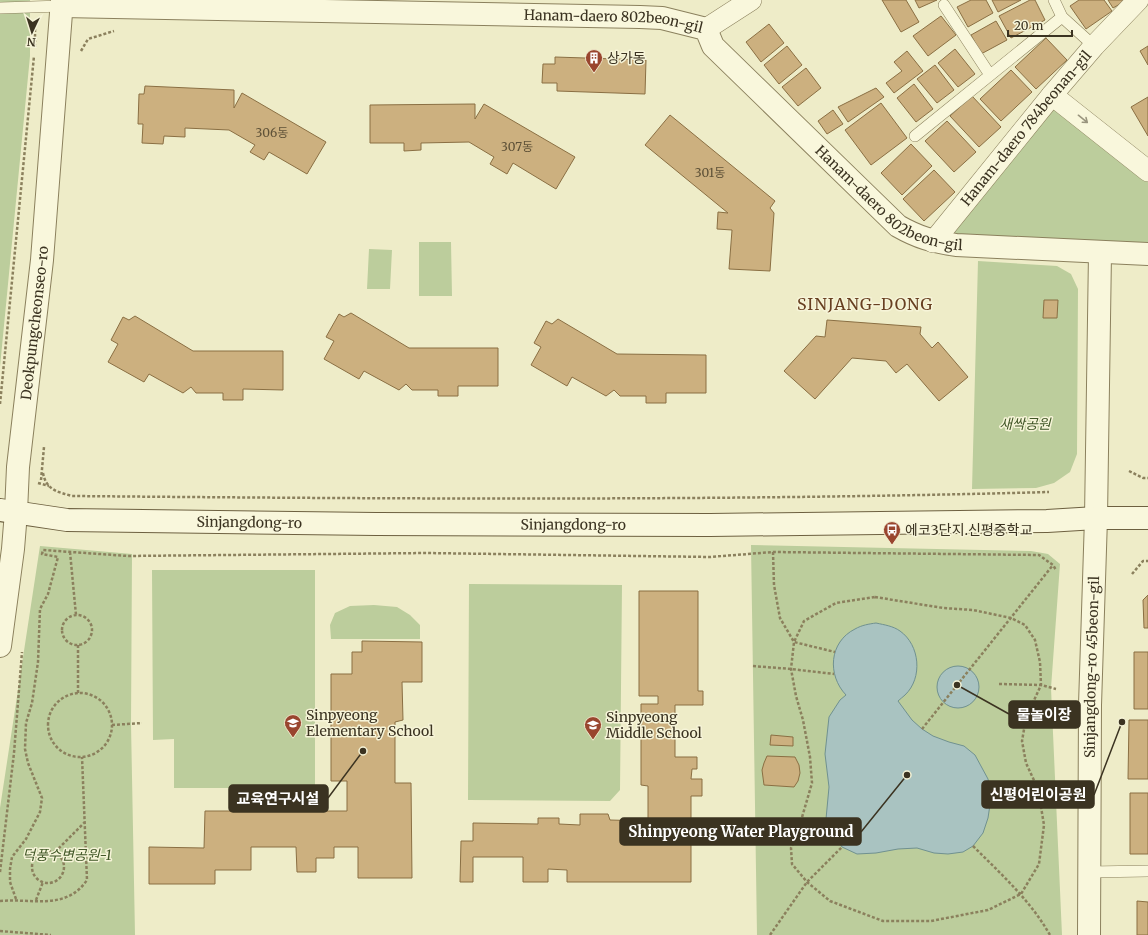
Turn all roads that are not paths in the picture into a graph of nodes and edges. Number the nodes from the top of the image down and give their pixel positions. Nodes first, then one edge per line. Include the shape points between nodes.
1 (751, 0) edge
2 (1054, 0) edge
3 (1138, 0) edge
4 (62, 3) edge
5 (328, 5) edge
6 (944, 5) dead end
7 (0, 8) edge
8 (1062, 17) junction
9 (706, 29) junction
10 (1094, 46) junction
11 (990, 75) junction
12 (1052, 94) junction
13 (915, 136) dead end
14 (1148, 171) edge
15 (933, 242) junction
16 (1100, 252) junction
17 (1148, 254) edge
18 (18, 512) edge
19 (1096, 518) junction
20 (1148, 518) edge
21 (0, 646) edge
22 (1148, 871) edge
23 (1090, 872) junction
24 (1089, 935) edge

1 - 9 street
2 - 8 lane
3 - 10 street, Hanam-daero 784beonan-gil
4 - 5 street, Hanam-daero 802beon-gil
4 - 7 lane
4 - 18 street, Deokpungcheonseo-ro via 42,260 18,467
5 - 9 street, Hanam-daero 802beon-gil via 640,16 662,18
6 - 11 lane
8 - 10 lane
8 - 11 lane
9 - 15 street, Hanam-daero 802beon-gil via 713,46 898,226
10 - 12 street, Hanam-daero 784beonan-gil
11 - 13 lane
12 -> 14 street
12 - 15 street, Hanam-daero 784beonan-gil
15 - 16 street, Hanam-daero 802beon-gil
16 - 17 street, Hanam-daero 802beon-gil
16 - 19 street
18 - 19 street, Sinjangdong-ro via 67,520 646,525 1047,521
18 - 21 street, Deokpungcheonseo-ro
19 - 20 street, Sinjangdong-ro
19 - 23 street, Sinjangdong-ro 45beon-gil via 1090,705
22 - 23 lane
23 - 24 street, Sinjangdong-ro 45beon-gil

